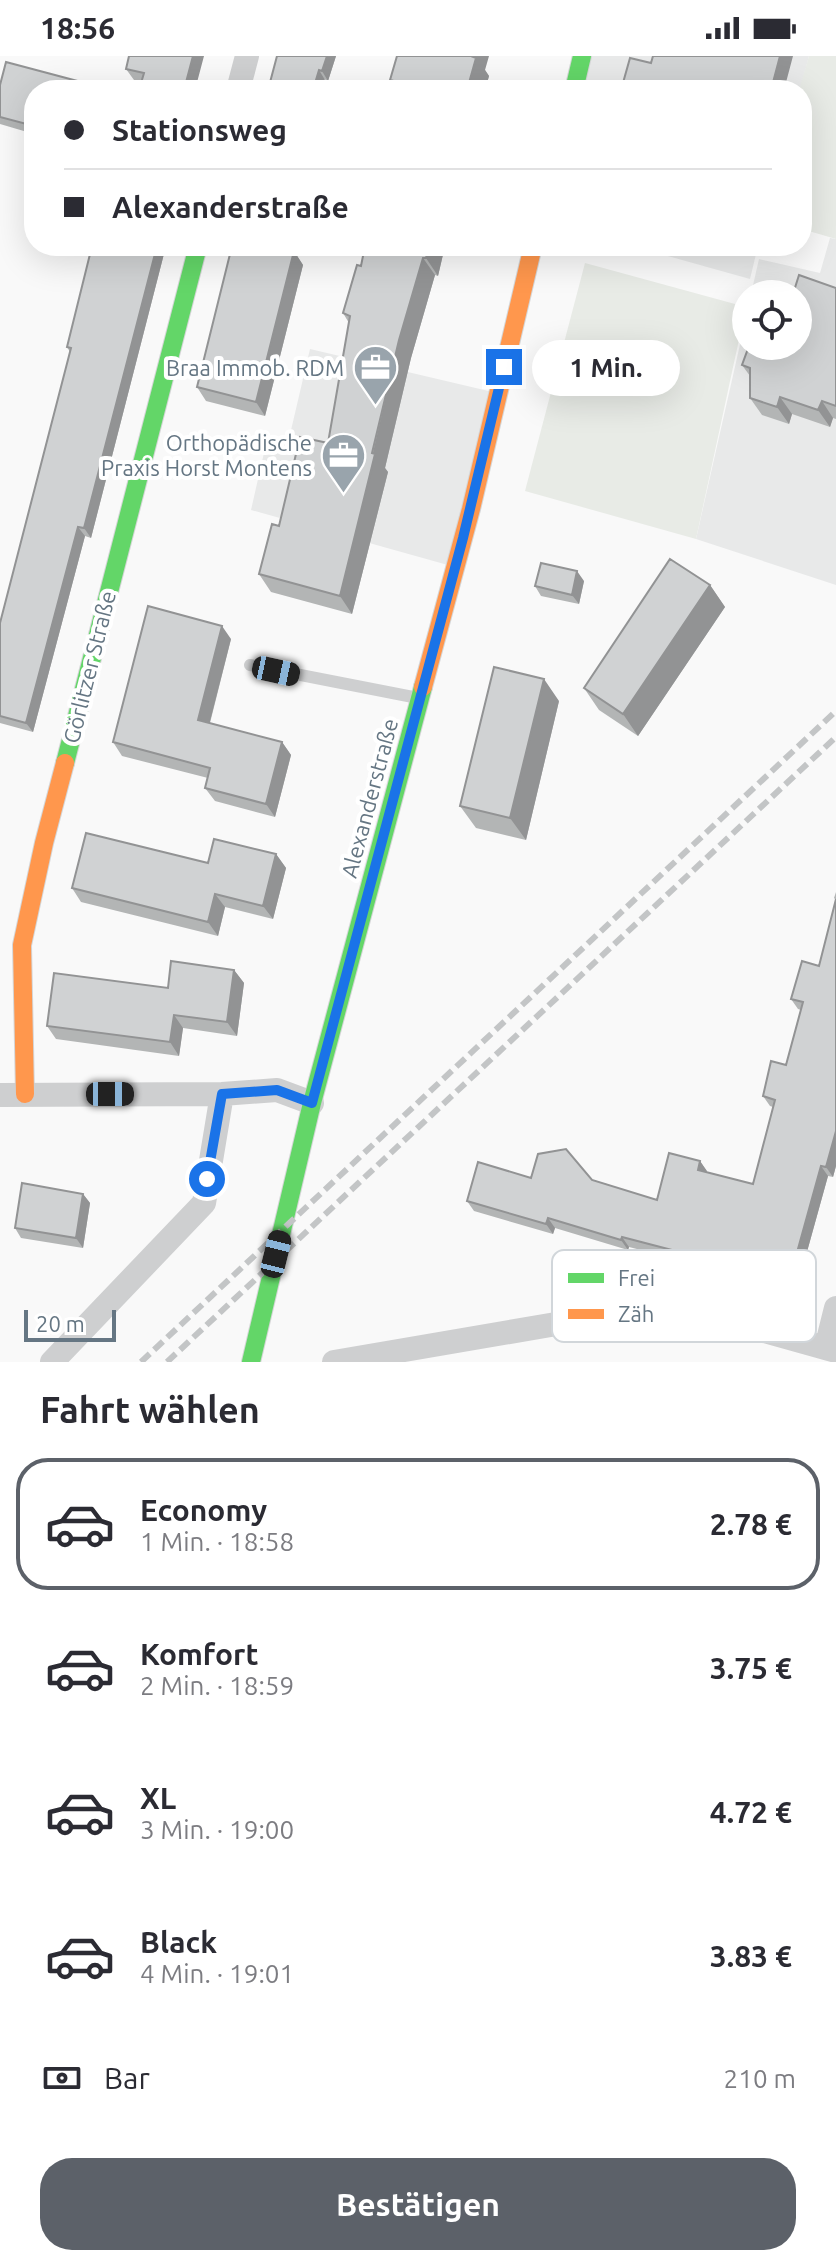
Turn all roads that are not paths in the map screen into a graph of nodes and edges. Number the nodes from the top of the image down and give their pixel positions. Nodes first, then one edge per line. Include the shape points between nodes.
1 (247, 56) edge
2 (582, 56) edge
3 (241, 80) edge
4 (576, 80) edge
5 (195, 256) edge
6 (531, 256) edge
7 (250, 665) dead end
8 (421, 699) junction
9 (25, 1094) junction
10 (222, 1094) junction
11 (0, 1095) edge
12 (312, 1103) junction
13 (836, 1308) edge
14 (552, 1325) edge
15 (805, 1342) edge
16 (831, 1349) edge
17 (52, 1362) edge
18 (251, 1362) edge
19 (334, 1362) edge

1 - 3 street
2 - 4 main road
5 - 9 main road, Görlitzer Straße via 22,945
6 - 8 main road, Alexanderstraße
7 - 8 lane
8 - 12 main road, Alexanderstraße
9 - 10 street
9 - 11 street
10 - 12 street via 277,1090
10 - 17 street via 204,1203
12 - 18 main road, Alexanderstraße
13 - 16 street
14 - 19 street
15 - 16 street

